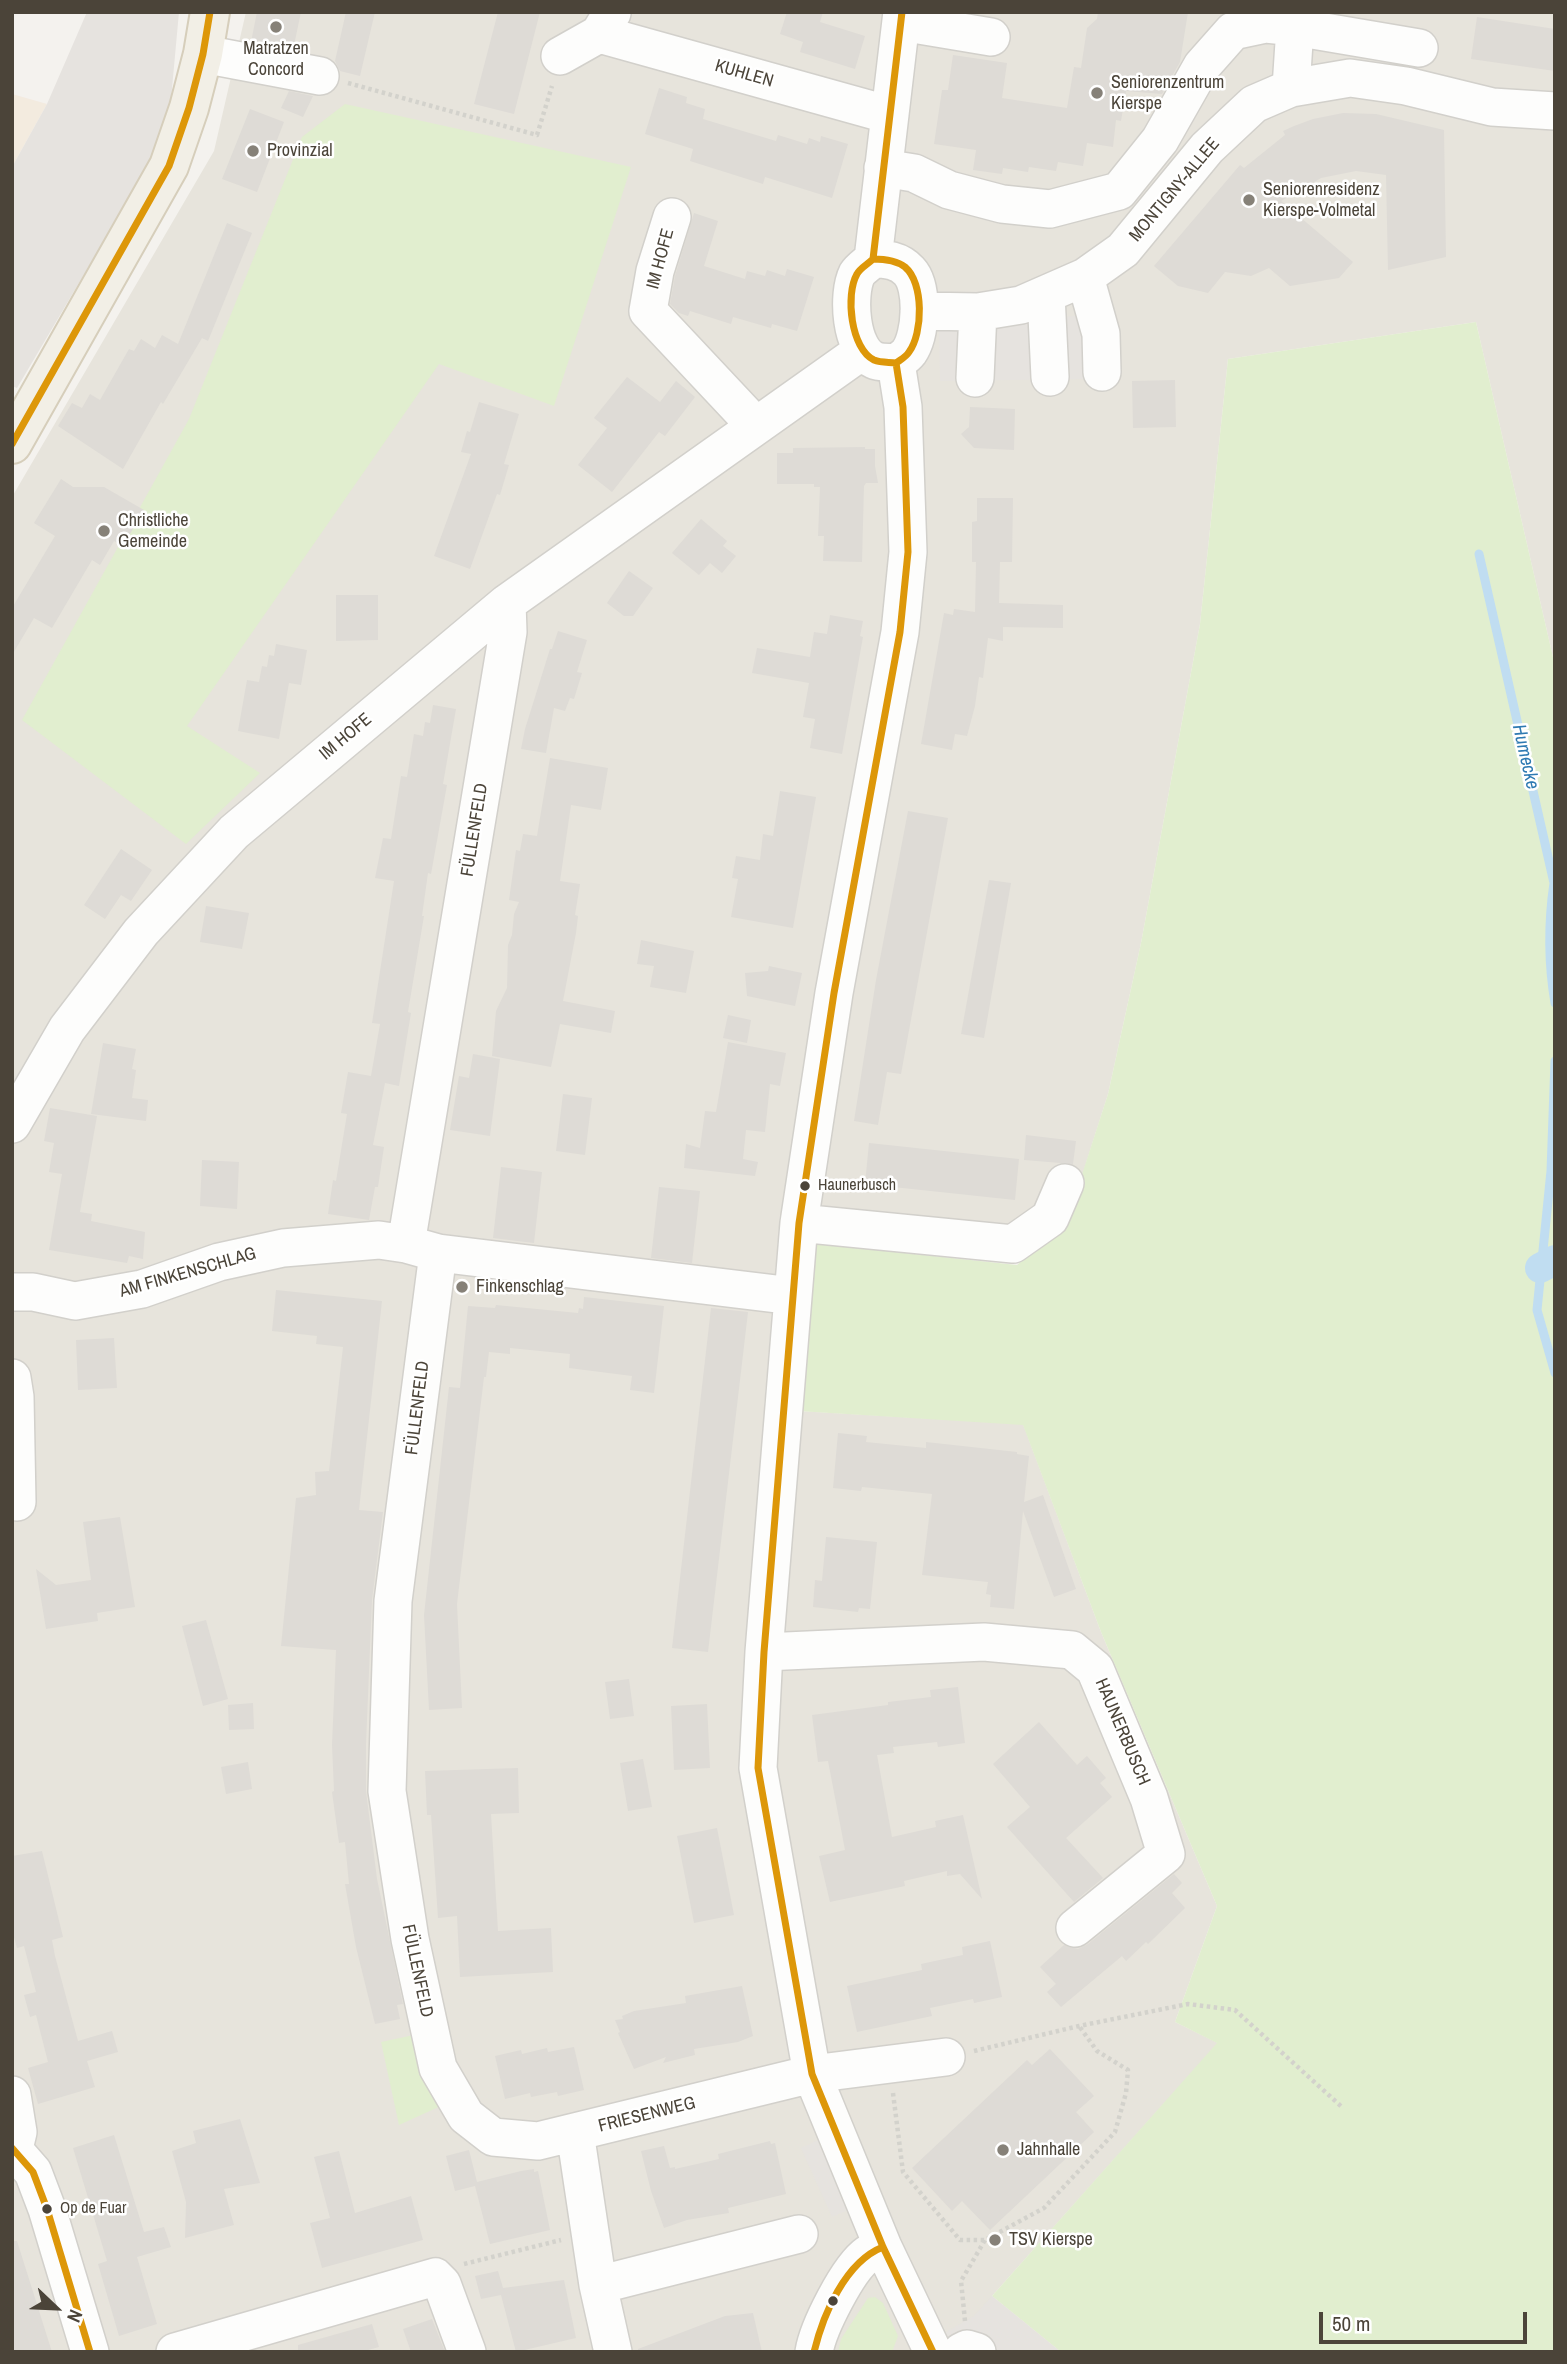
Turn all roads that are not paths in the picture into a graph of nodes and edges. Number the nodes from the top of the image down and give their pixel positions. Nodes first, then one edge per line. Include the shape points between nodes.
1 (210, 12) edge
2 (902, 17) edge
3 (1297, 20) edge
4 (606, 23) edge
5 (991, 37) dead end
6 (1419, 47) dead end
7 (203, 54) junction
8 (561, 56) road end
9 (320, 76) dead end
10 (1291, 88) junction
11 (1555, 111) edge
12 (890, 115) junction
13 (883, 168) junction
14 (672, 217) dead end
15 (873, 259) junction
16 (1085, 278) junction
17 (1046, 295) junction
18 (919, 311) junction
19 (978, 312) junction
20 (879, 357) junction
21 (1102, 372) dead end
22 (1050, 377) dead end
23 (975, 378) dead end
24 (756, 426) junction
25 (12, 444) edge
26 (506, 603) junction
27 (12, 1124) edge
28 (1065, 1183) dead end
29 (799, 1223) junction
30 (422, 1249) junction
31 (12, 1292) edge
32 (793, 1296) junction
33 (12, 1378) edge
34 (17, 1502) dead end
35 (764, 1652) junction
36 (1075, 1928) dead end
37 (946, 2057) road end
38 (812, 2074) junction
39 (12, 2095) edge
40 (575, 2132) junction
41 (13, 2148) edge
42 (799, 2234) dead end
43 (883, 2247) junction
44 (598, 2285) junction
45 (90, 2352) edge
46 (175, 2352) edge
47 (467, 2352) edge
48 (613, 2352) edge
49 (814, 2352) edge
50 (933, 2352) edge
51 (961, 2352) edge
52 (977, 2352) edge

1 - 7 main road
2 - 5 street
2 - 12 street
3 - 6 street
3 - 10 street
3 - 13 street via 1233,31 1202,66 1160,140 1119,191 1050,209 1002,204 949,190 914,173
4 - 8 street
4 - 12 street, KUHLEN
7 - 9 street
7 - 25 main road via 169,166
10 - 11 street, MONTIGNY-ALLEE via 1350,78 1492,107
10 - 16 street, MONTIGNY-ALLEE via 1254,104 1216,139 1123,250
12 - 13 street
13 - 15 street
14 - 24 street, IM HOFE via 648,311
15 - 18 street via 892,260 909,272 919,290
15 - 20 street via 858,274 853,333
16 - 17 street, MONTIGNY-ALLEE
16 - 21 street via 1101,334
17 - 19 street, MONTIGNY-ALLEE via 1021,305
17 - 22 street
18 - 19 street, MONTIGNY-ALLEE
18 - 20 street via 909,352
19 - 23 street
20 - 24 street, IM HOFE
20 - 29 street via 903,407 908,552 900,632 836,980
24 - 26 street, IM HOFE
26 - 27 street, IM HOFE via 234,832 141,932 67,1029
26 - 30 street, FÜLLENFELD via 508,632
28 - 29 street via 1050,1218 1013,1244
29 - 32 street
30 - 31 street, AM FINKENSCHLAG via 379,1240 283,1248 219,1262 142,1289 75,1301
30 - 32 street, AM FINKENSCHLAG
30 - 40 street, FÜLLENFELD via 393,1601 387,1791 410,1939 438,2067 466,2116 493,2137 538,2141
32 - 35 street
33 - 34 street
35 - 36 street, HAUNERBUSCH via 985,1642 1072,1650 1096,1669 1149,1798 1166,1854
35 - 38 street via 758,1768
37 - 38 street, FRIESENWEG
38 - 40 street, FRIESENWEG
38 - 43 street
39 - 41 street via 18,2132
40 - 44 street, FRIESENWEG
41 - 45 street via 33,2172 47,2209
42 - 44 street
43 - 49 street via 854,2268 818,2332
43 - 50 street
44 - 48 street, FRIESENWEG
46 - 47 street via 435,2277 442,2284
51 - 52 street

